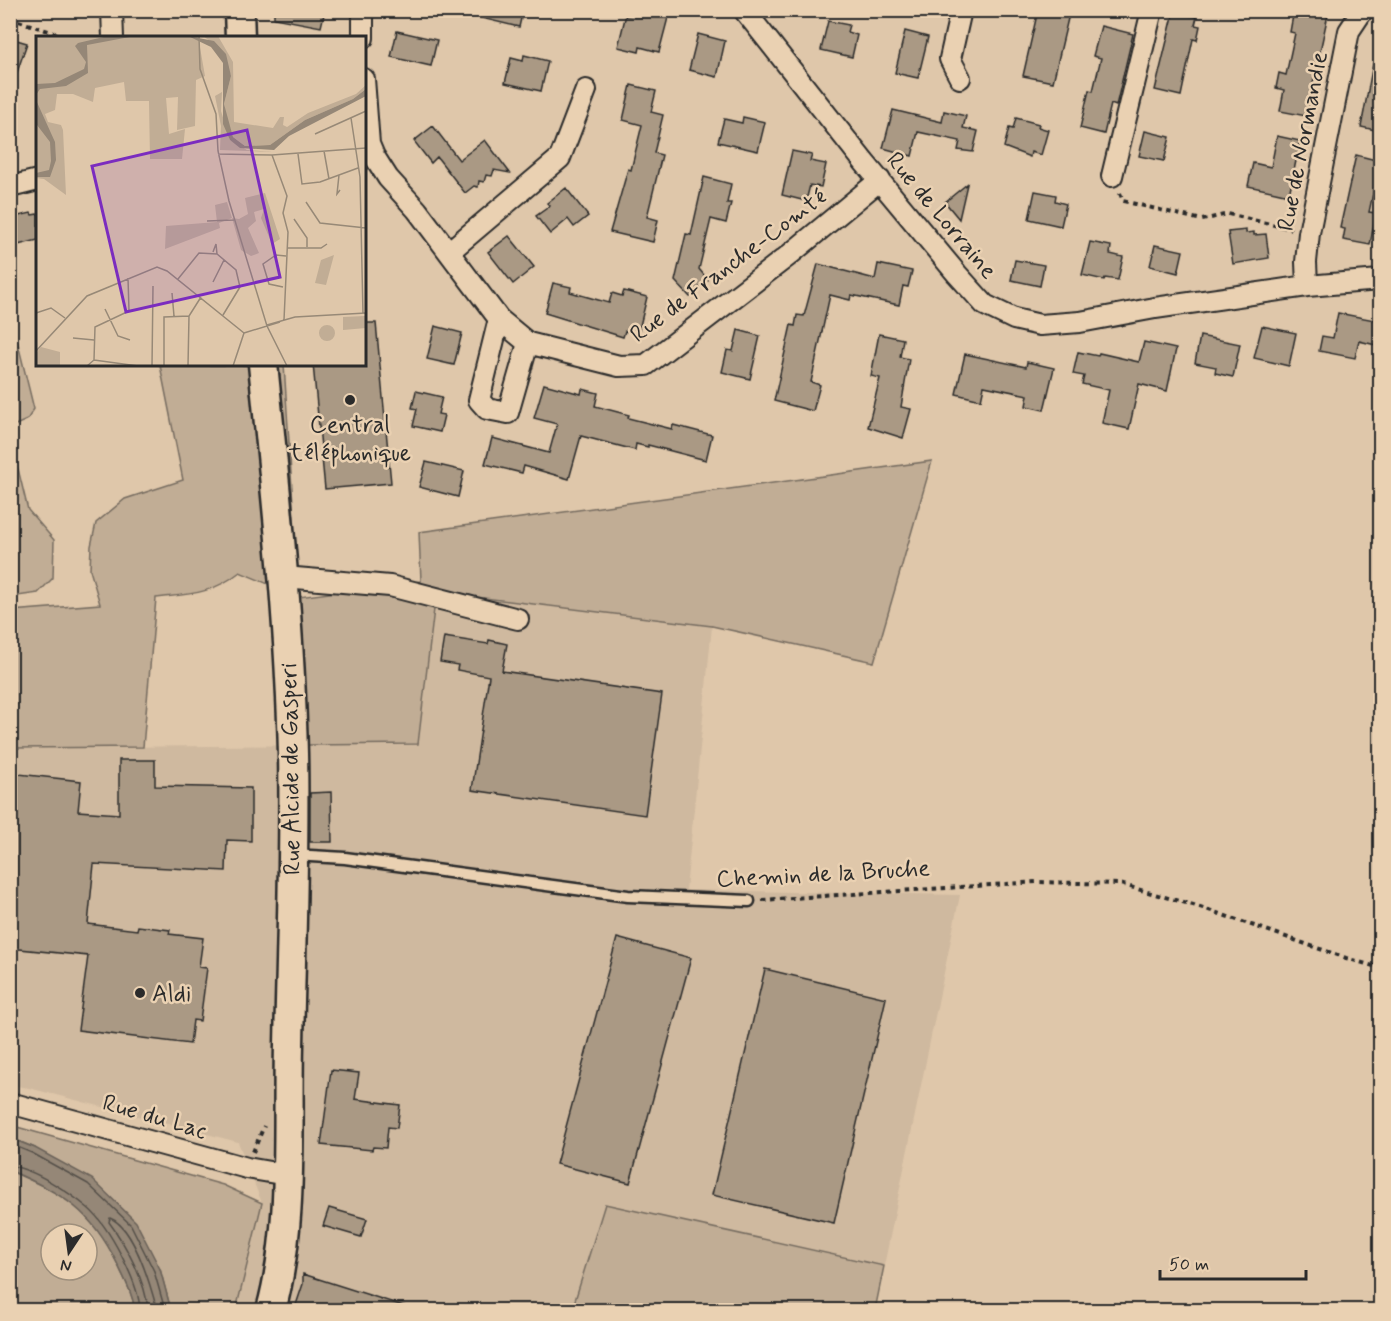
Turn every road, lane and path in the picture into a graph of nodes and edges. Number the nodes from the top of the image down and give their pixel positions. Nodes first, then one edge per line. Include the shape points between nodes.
1 (112, 10) edge
2 (239, 10) edge
3 (363, 10) edge
4 (744, 10) edge
5 (961, 10) edge
6 (1152, 10) edge
7 (1363, 10) edge
8 (10, 18) edge
9 (63, 36) edge
10 (113, 36) edge
11 (240, 36) edge
12 (363, 36) edge
13 (960, 78) dead end
14 (586, 90) dead end
15 (366, 106) edge
16 (1112, 176) joint
17 (36, 180) edge
18 (880, 180) junction
19 (10, 187) edge
20 (1309, 233) junction
21 (450, 251) junction
22 (1380, 279) edge
23 (1307, 286) junction
24 (499, 319) junction
25 (528, 343) junction
26 (262, 366) edge
27 (284, 577) junction
28 (518, 619) dead end
29 (293, 855) junction
30 (748, 901) joint
31 (1380, 968) edge
32 (10, 1103) edge
33 (268, 1119) dead end
34 (247, 1168) junction
35 (287, 1175) junction
36 (271, 1311) edge

1 - 10 street
2 - 11 main road
3 - 12 street
4 - 18 street, Rue de Lorraine
5 - 13 street via 950,59
6 - 16 street
7 - 20 street, Rue de Normandie via 1349,31
8 - 9 path
14 - 21 street via 560,158
15 - 21 street, Rue de Franche-Comté via 369,144 374,156
16 - 20 path via 1123,201 1202,220 1228,214
17 - 19 street
18 - 23 street, Rue de Lorraine via 985,305 1014,319 1040,325 1080,322
18 - 25 street, Rue de Franche-Comté via 646,365 620,366
20 - 23 street, Rue de Normandie
21 - 24 street, Rue de Franche-Comté
22 - 23 street, Rue de Lorraine
24 - 25 street, Rue de Franche-Comté
24 - 25 street via 479,400 487,409 508,413
26 - 27 main road, Rue Alcide de Gasperi
27 - 28 street via 390,586
27 - 29 main road, Rue Alcide de Gasperi via 293,753
29 - 30 lane, Chemin de la Bruche via 345,858 628,896
29 - 35 main road, Rue Alcide de Gasperi
30 - 31 path, Chemin de la Bruche via 1037,882 1120,884
32 - 34 street, Rue du Lac
33 - 34 path
34 - 35 street, Rue du Lac
35 - 36 main road, Rue Alcide de Gasperi via 284,1231

